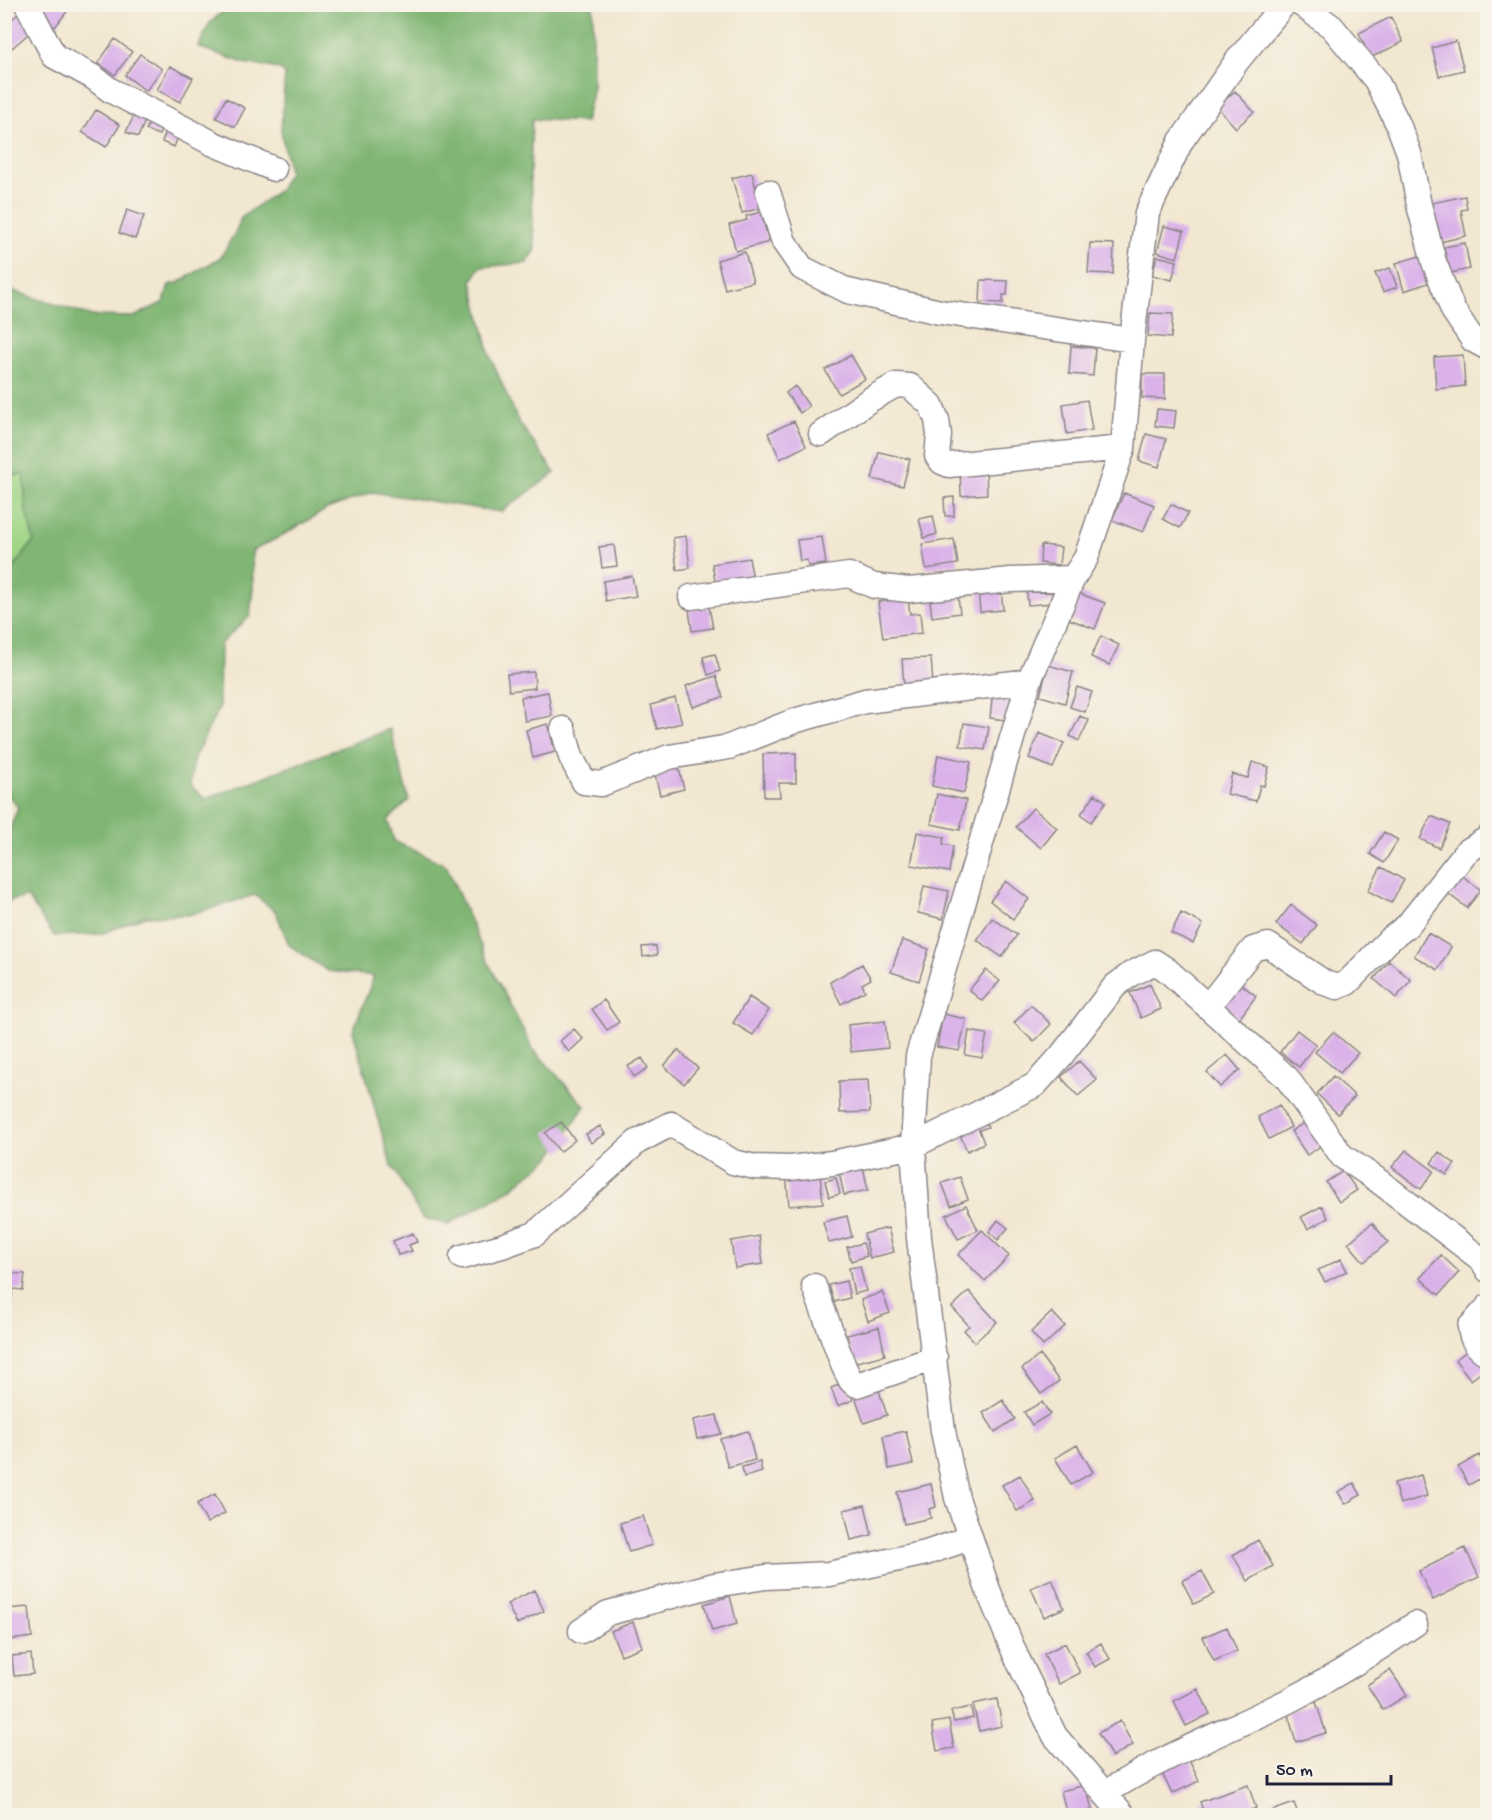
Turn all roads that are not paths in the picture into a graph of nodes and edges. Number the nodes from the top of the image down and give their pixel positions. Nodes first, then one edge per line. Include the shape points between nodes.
1 (27, 4) edge
2 (1284, 4) edge
3 (1301, 4) edge
4 (274, 169) dead end
5 (768, 192) dead end
6 (1132, 340) junction
7 (1488, 348) edge
8 (821, 434) dead end
9 (1123, 448) junction
10 (1073, 578) junction
11 (691, 597) dead end
12 (1029, 681) junction
13 (563, 729) dead end
14 (1488, 838) edge
15 (1208, 1006) junction
16 (914, 1146) junction
17 (462, 1257) dead end
18 (1488, 1270) edge
19 (814, 1286) dead end
20 (1488, 1307) edge
21 (1488, 1354) edge
22 (935, 1358) junction
23 (970, 1538) junction
24 (1415, 1624) dead end
25 (581, 1631) dead end
26 (1105, 1793) junction
27 (1124, 1815) edge

1 - 4 street via 54,56 214,144
2 - 6 street via 1237,61 1181,141 1147,213
3 - 7 street via 1332,27 1376,80 1409,153 1434,262 1454,310 1473,340
5 - 6 street via 784,242 801,268 848,291 940,312
6 - 9 street
8 - 9 street via 896,385 910,386 931,405 939,435 937,456 949,465
9 - 10 street via 1086,558
10 - 11 street via 909,590 874,586 849,574
10 - 12 street
12 - 13 street via 865,701 794,721 729,747 669,757 601,784 584,782
12 - 16 street via 918,1056
14 - 15 street via 1466,852 1407,926 1347,983 1337,987 1325,983 1268,945 1253,949
15 - 16 street via 1155,962 1115,986 1035,1085
15 - 18 street via 1287,1078 1342,1156 1482,1260
16 - 17 street via 832,1163 755,1167 733,1162 671,1124 637,1142 535,1234
16 - 22 street via 919,1238
19 - 22 street via 844,1367 857,1385
20 - 21 street via 1470,1327 1471,1337
22 - 23 street via 943,1431
23 - 25 street via 926,1553 829,1574 766,1577 714,1585 608,1614
23 - 26 street via 1016,1656 1055,1736
24 - 26 street via 1294,1698 1134,1774
26 - 27 street

